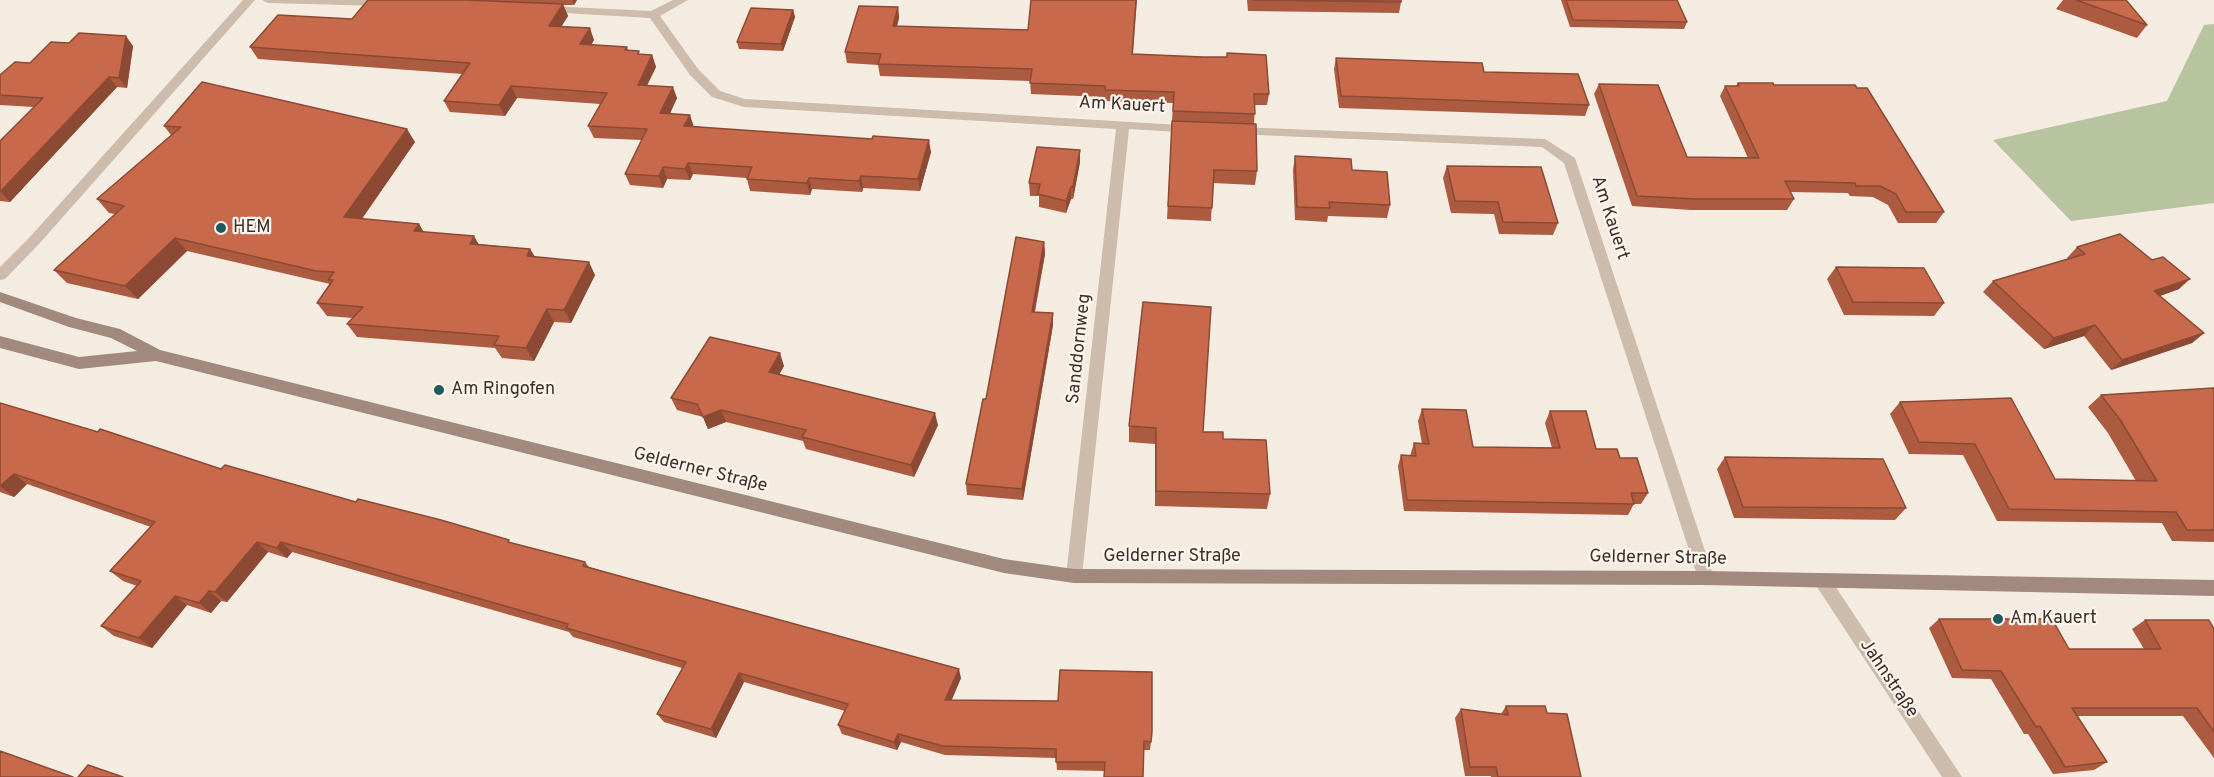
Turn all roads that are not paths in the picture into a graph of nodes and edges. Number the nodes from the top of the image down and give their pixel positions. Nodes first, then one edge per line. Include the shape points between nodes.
1 (249, 0) edge
2 (268, 0) edge
3 (682, 0) edge
4 (398, 3) edge
5 (537, 8) edge
6 (653, 15) junction
7 (1124, 126) junction
8 (1205, 130) edge
9 (1229, 130) edge
10 (0, 275) edge
11 (0, 297) edge
12 (0, 342) edge
13 (156, 355) junction
14 (1074, 576) junction
15 (1706, 578) junction
16 (1823, 582) junction
17 (2214, 588) edge
18 (1953, 777) edge

1 - 10 street
2 - 4 street
3 - 6 street
5 - 6 street
6 - 7 street, Am Kauert via 694,72 716,94 744,103
7 - 8 street, Am Kauert
7 - 14 street, Sanddornweg
9 - 15 street, Am Kauert via 1545,143 1570,161
11 - 13 main road, Gelderner Straße via 115,333
12 - 13 main road, Gelderner Straße via 79,363
13 - 14 main road, Gelderner Straße via 1004,566
14 - 15 main road, Gelderner Straße
15 - 16 main road, Gelderner Straße
16 - 17 main road, Gelderner Straße
16 - 18 street, Jahnstraße

